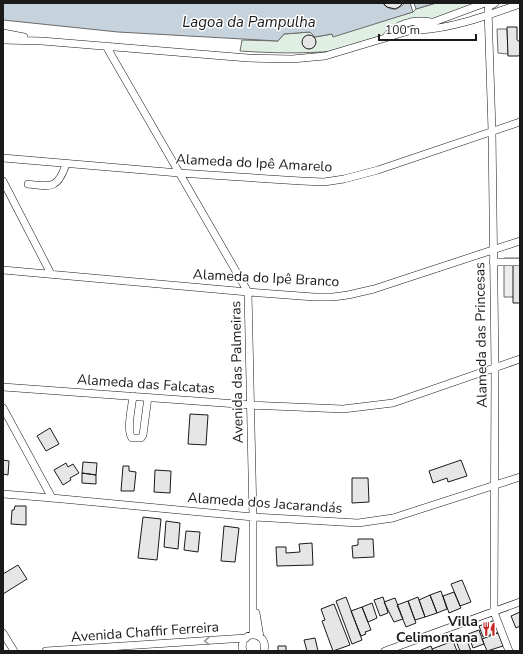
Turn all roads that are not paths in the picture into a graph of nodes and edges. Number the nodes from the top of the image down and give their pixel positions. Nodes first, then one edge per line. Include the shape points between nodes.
1 (485, 3) edge
2 (495, 3) edge
3 (520, 4) edge
4 (488, 15) junction
5 (433, 22) junction
6 (412, 30) junction
7 (3, 33) edge
8 (385, 38) junction
9 (3, 40) edge
10 (42, 41) junction
11 (106, 46) junction
12 (520, 122) edge
13 (492, 132) junction
14 (3, 158) edge
15 (66, 164) junction
16 (179, 173) junction
17 (3, 181) edge
18 (28, 184) dead end
19 (520, 242) edge
20 (493, 250) junction
21 (493, 262) junction
22 (520, 262) edge
23 (3, 270) edge
24 (51, 274) junction
25 (248, 292) junction
26 (520, 359) edge
27 (495, 367) junction
28 (3, 387) edge
29 (133, 396) junction
30 (148, 397) junction
31 (251, 405) junction
32 (3, 408) edge
33 (520, 477) edge
34 (495, 485) junction
35 (3, 494) edge
36 (52, 498) junction
37 (253, 518) junction
38 (520, 602) edge
39 (494, 612) junction
40 (3, 633) edge
41 (256, 636) junction
42 (246, 638) junction
43 (154, 648) edge
44 (14, 651) edge
45 (46, 651) edge
46 (58, 651) edge
47 (243, 651) edge
48 (264, 651) edge
49 (385, 651) edge
50 (509, 651) edge

1 - 5 street
2 - 4 street via 488,9
3 - 4 street
4 - 6 street via 437,29
4 - 13 street, Alameda das Princesas
5 - 6 street
5 - 8 street via 405,23
6 - 8 street
7 - 10 street
8 - 11 street via 325,56 292,59 248,58
9 - 10 street
10 - 11 street
11 - 16 street, Avenida das Palmeiras
12 - 13 street, Alameda do Ipê Amarelo
13 - 16 street, Alameda do Ipê Amarelo via 378,170 334,181
13 - 20 street, Alameda das Princesas
14 - 15 street, Alameda do Ipê Amarelo
15 - 16 street, Alameda do Ipê Amarelo
15 - 18 street via 53,185
16 - 25 street, Avenida das Palmeiras
17 - 24 street
19 - 20 street, Alameda do Ipê Branco
20 - 21 street, Alameda das Princesas
20 - 25 street, Alameda do Ipê Branco via 348,295 314,297
21 - 22 street
21 - 27 street, Alameda das Princesas
23 - 24 street, Alameda do Ipê Branco
24 - 25 street, Alameda do Ipê Branco
25 - 31 street, Avenida das Palmeiras
26 - 27 street, Alameda das Falcatas
27 - 31 street, Alameda das Falcatas via 393,403 343,409
27 - 34 street, Alameda das Princesas
28 - 29 street, Alameda das Falcatas
29 - 30 street, Alameda das Falcatas
29 - 30 street via 129,431 132,438 140,438 143,435
30 - 31 street, Alameda das Falcatas
31 - 37 street, Avenida das Palmeiras
32 - 36 street
33 - 34 street, Alameda dos Jacarandás
34 - 37 street, Alameda dos Jacarandás via 393,518 358,523
34 - 39 street, Alameda das Princesas
35 - 36 street, Alameda dos Jacarandás
36 - 37 street, Alameda dos Jacarandás
37 - 41 street, Avenida das Palmeiras
38 - 39 street
39 - 49 street
39 - 50 street, Alameda das Princesas
40 - 44 street
41 - 42 street, Avenida Chaffir Ferreira
41 - 48 street, Avenida das Palmeiras via 265,643
42 -> 43 street, Avenida Chaffir Ferreira
42 - 47 street via 242,645
43 - 46 street, Avenida Chaffir Ferreira
45 - 46 street, Avenida Chaffir Ferreira

